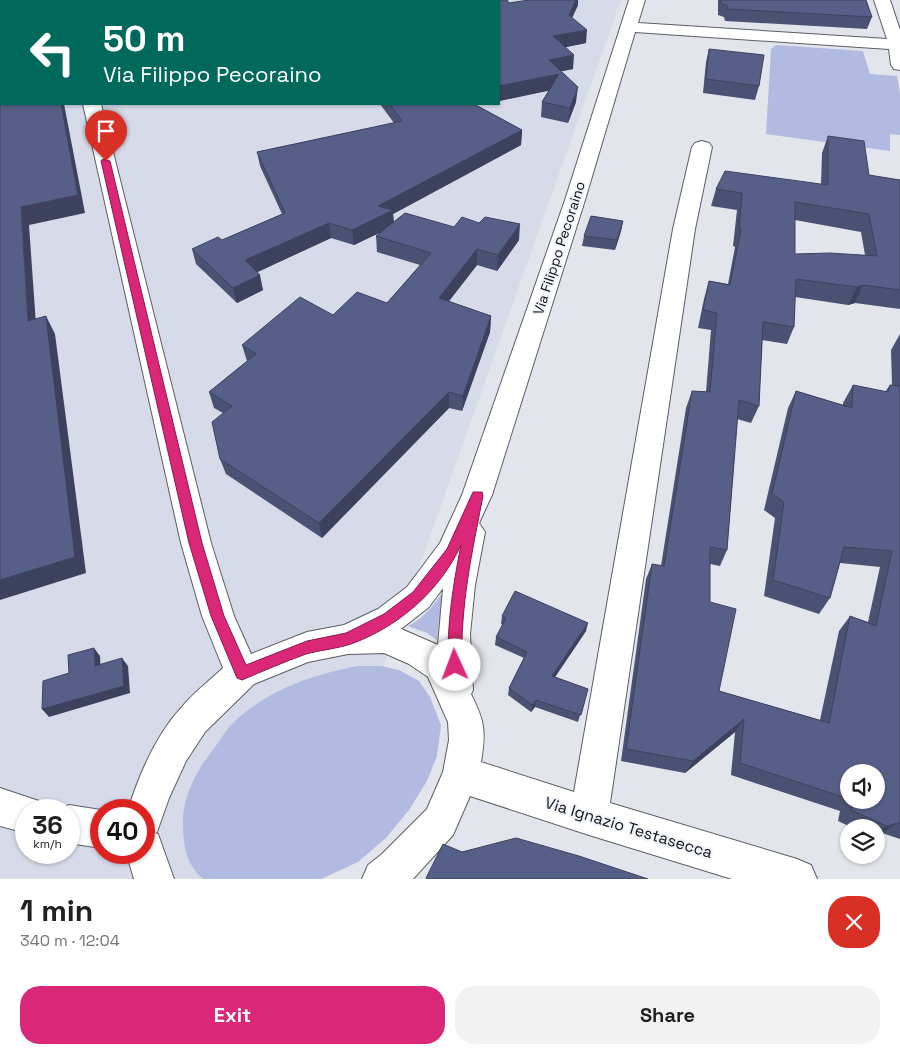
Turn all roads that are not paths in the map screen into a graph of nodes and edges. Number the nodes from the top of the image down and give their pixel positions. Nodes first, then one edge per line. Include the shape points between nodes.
1 (637, 0) edge
2 (882, 0) edge
3 (629, 27) junction
4 (898, 45) edge
5 (900, 65) edge
6 (92, 105) edge
7 (702, 148) dead end
8 (477, 496) junction
9 (348, 639) junction
10 (242, 673) junction
11 (456, 697) junction
12 (461, 774) junction
13 (150, 799) edge
14 (0, 807) edge
15 (15, 811) edge
16 (589, 816) junction
17 (149, 864) edge
18 (390, 875) edge
19 (154, 879) edge
20 (797, 879) edge

1 - 3 street, Via Filippo Pecoraino
2 - 4 street
3 - 4 street
3 - 8 street, Via Filippo Pecoraino via 576,200
4 - 5 street
6 - 10 street via 196,543 218,616
7 - 16 street via 684,229
8 - 9 street, Via Filippo Pecoraino via 451,552 418,597 389,619
8 - 11 street, Via Filippo Pecoraino via 459,585 454,634
9 - 10 street via 307,648
9 - 11 street via 386,638 420,652 440,666
10 - 13 street via 193,720 173,748
11 - 12 street via 466,721 467,740
12 - 16 street, Via Ignazio Testasecca
12 - 18 street via 440,822
14 - 15 street
16 - 20 street, Via Ignazio Testasecca
17 - 19 street

